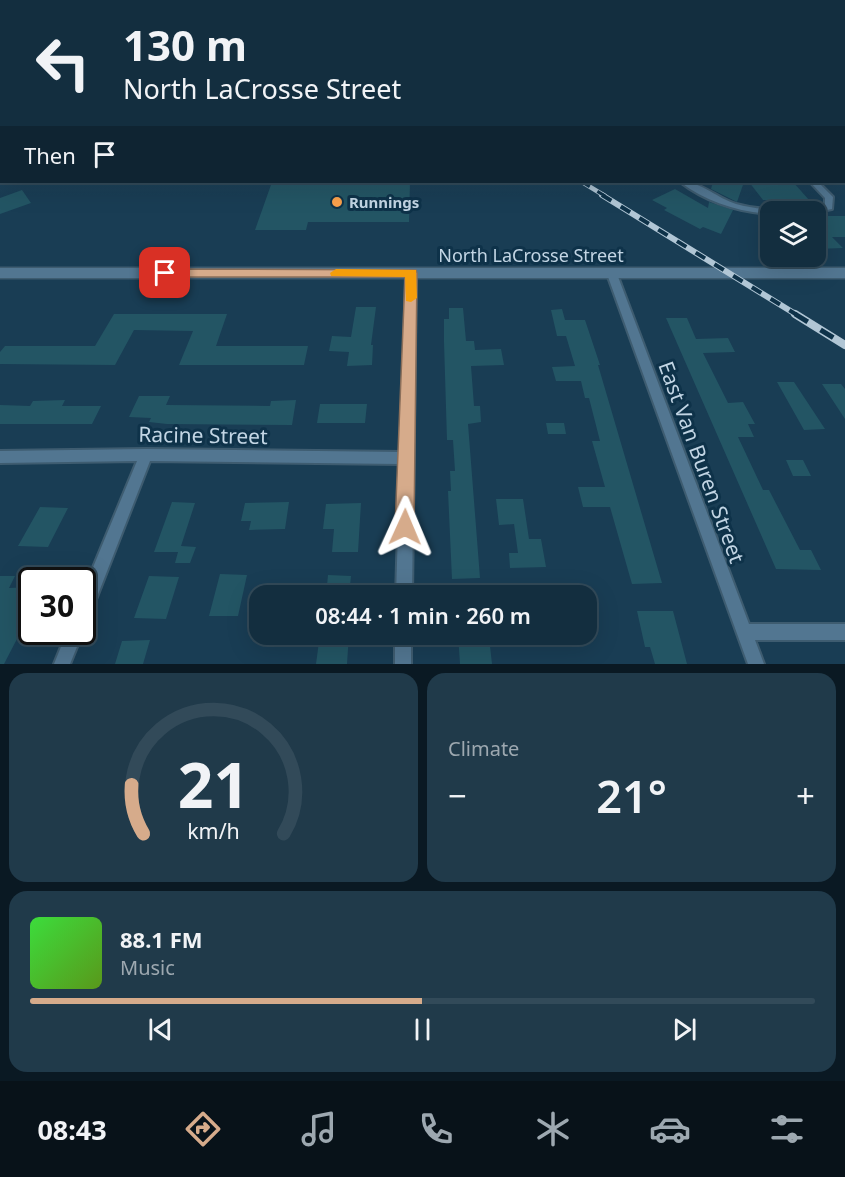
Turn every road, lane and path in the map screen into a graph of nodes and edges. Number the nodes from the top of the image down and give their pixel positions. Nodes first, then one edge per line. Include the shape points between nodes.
1 (686, 183) edge
2 (815, 183) edge
3 (0, 273) edge
4 (411, 273) junction
5 (845, 273) edge
6 (612, 274) junction
7 (147, 455) junction
8 (0, 457) edge
9 (406, 458) junction
10 (96, 580) edge
11 (404, 585) edge
12 (744, 632) junction
13 (845, 632) edge
14 (70, 645) edge
15 (403, 645) edge
16 (62, 664) edge
17 (403, 664) edge
18 (756, 664) edge

1 - 2 street via 721,202 747,210 829,207 829,197
3 - 4 main road, North LaCrosse Street
4 - 6 main road, North LaCrosse Street
4 - 9 street
5 - 6 main road, North LaCrosse Street
6 - 12 street, East Van Buren Street
7 - 8 street, Racine Street
7 - 9 street, Racine Street
7 - 10 street
9 - 11 street
12 - 13 street
12 - 18 street, East Van Buren Street
14 - 16 street
15 - 17 street

